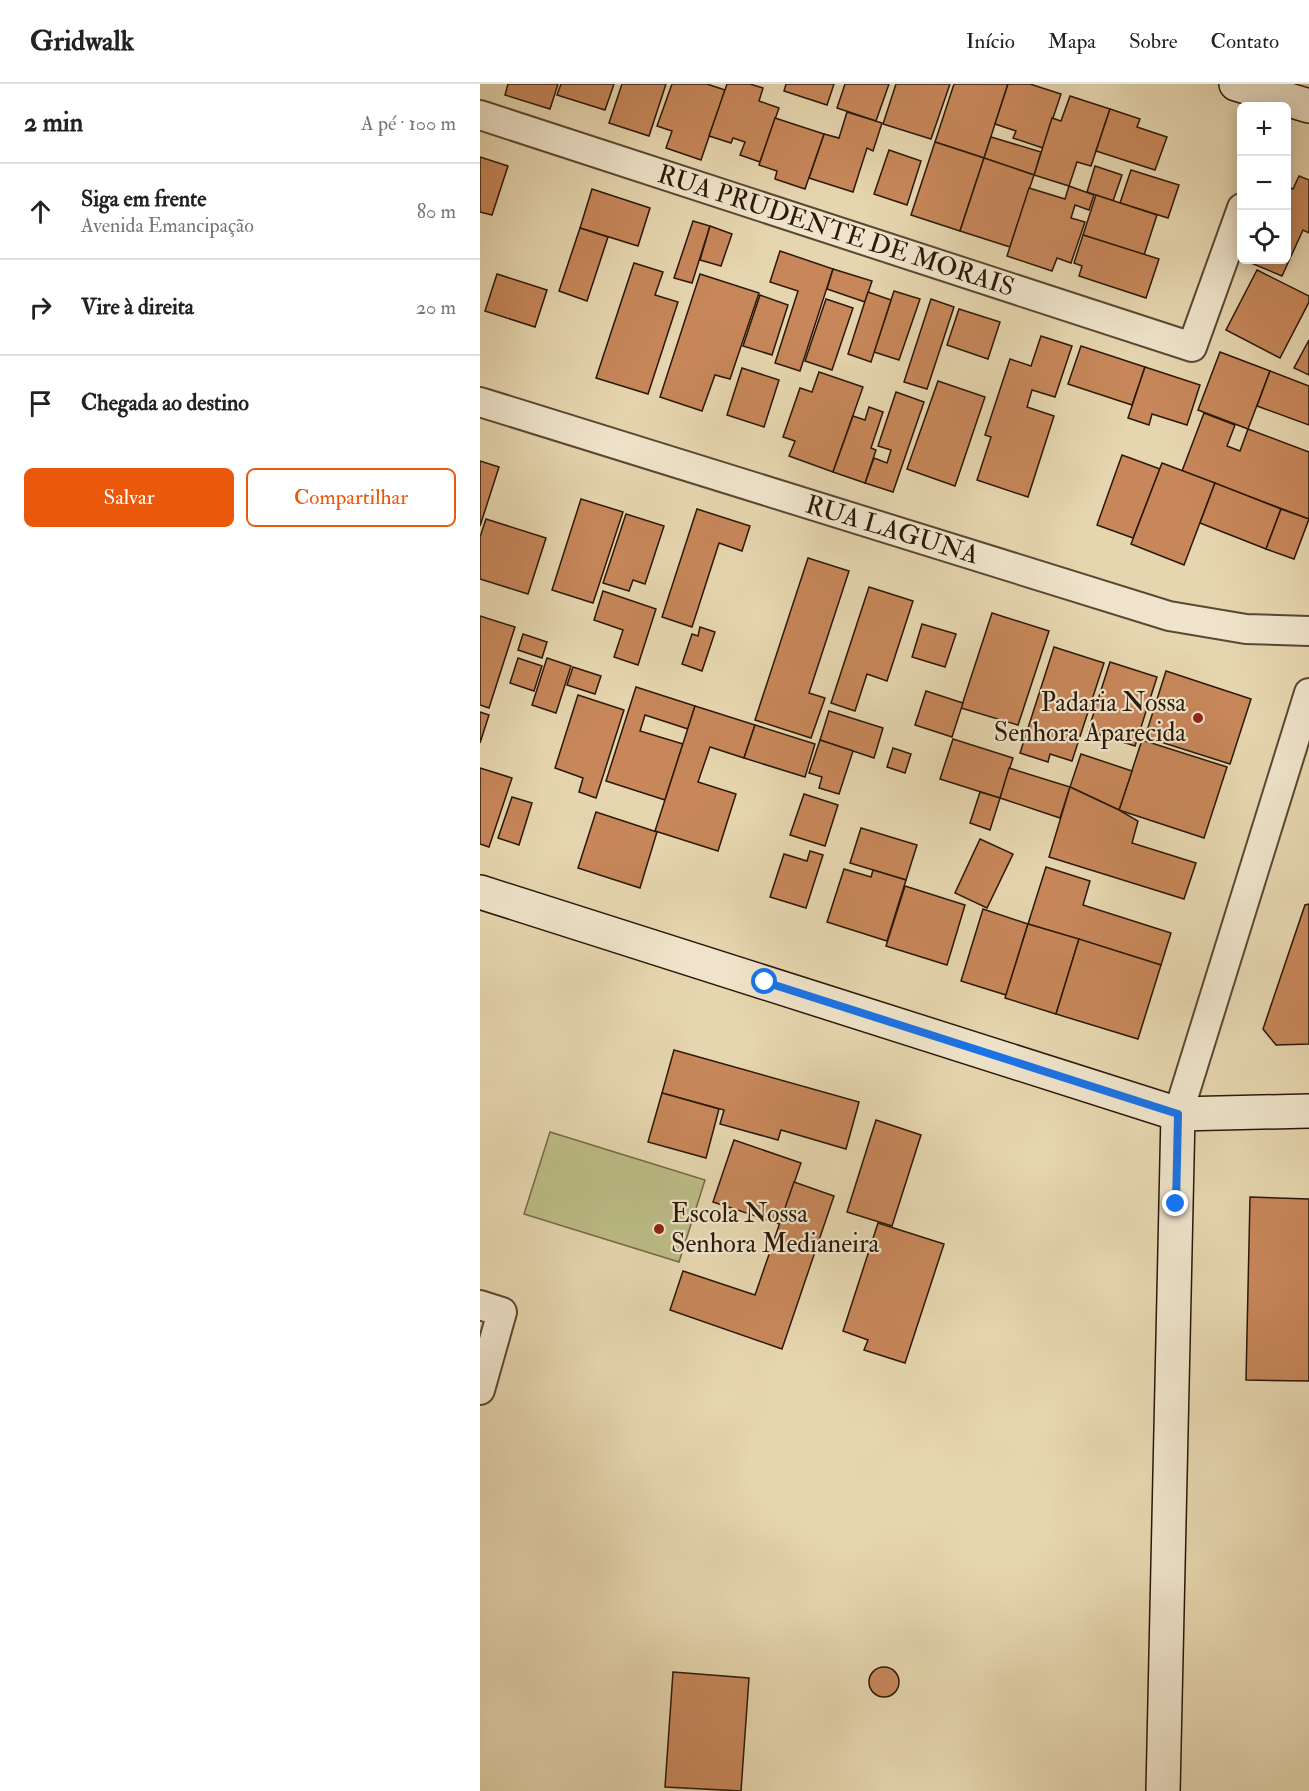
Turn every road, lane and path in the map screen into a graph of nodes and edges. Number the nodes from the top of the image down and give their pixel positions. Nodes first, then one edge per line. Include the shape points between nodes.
1 (1236, 84) edge
2 (1286, 102) edge
3 (480, 115) edge
4 (1241, 210) edge
5 (480, 402) edge
6 (1309, 631) edge
7 (1309, 693) edge
8 (480, 892) edge
9 (1309, 1112) edge
10 (1178, 1114) junction
11 (491, 1308) edge
12 (480, 1390) edge
13 (1163, 1791) edge

1 - 2 main road
3 - 4 street, RUA PRUDENTE DE MORAIS via 1192,347
5 - 6 street, RUA LAGUNA via 1169,616 1246,629
7 - 10 street
8 - 10 main road
9 - 10 main road
10 - 13 main road
11 - 12 street

